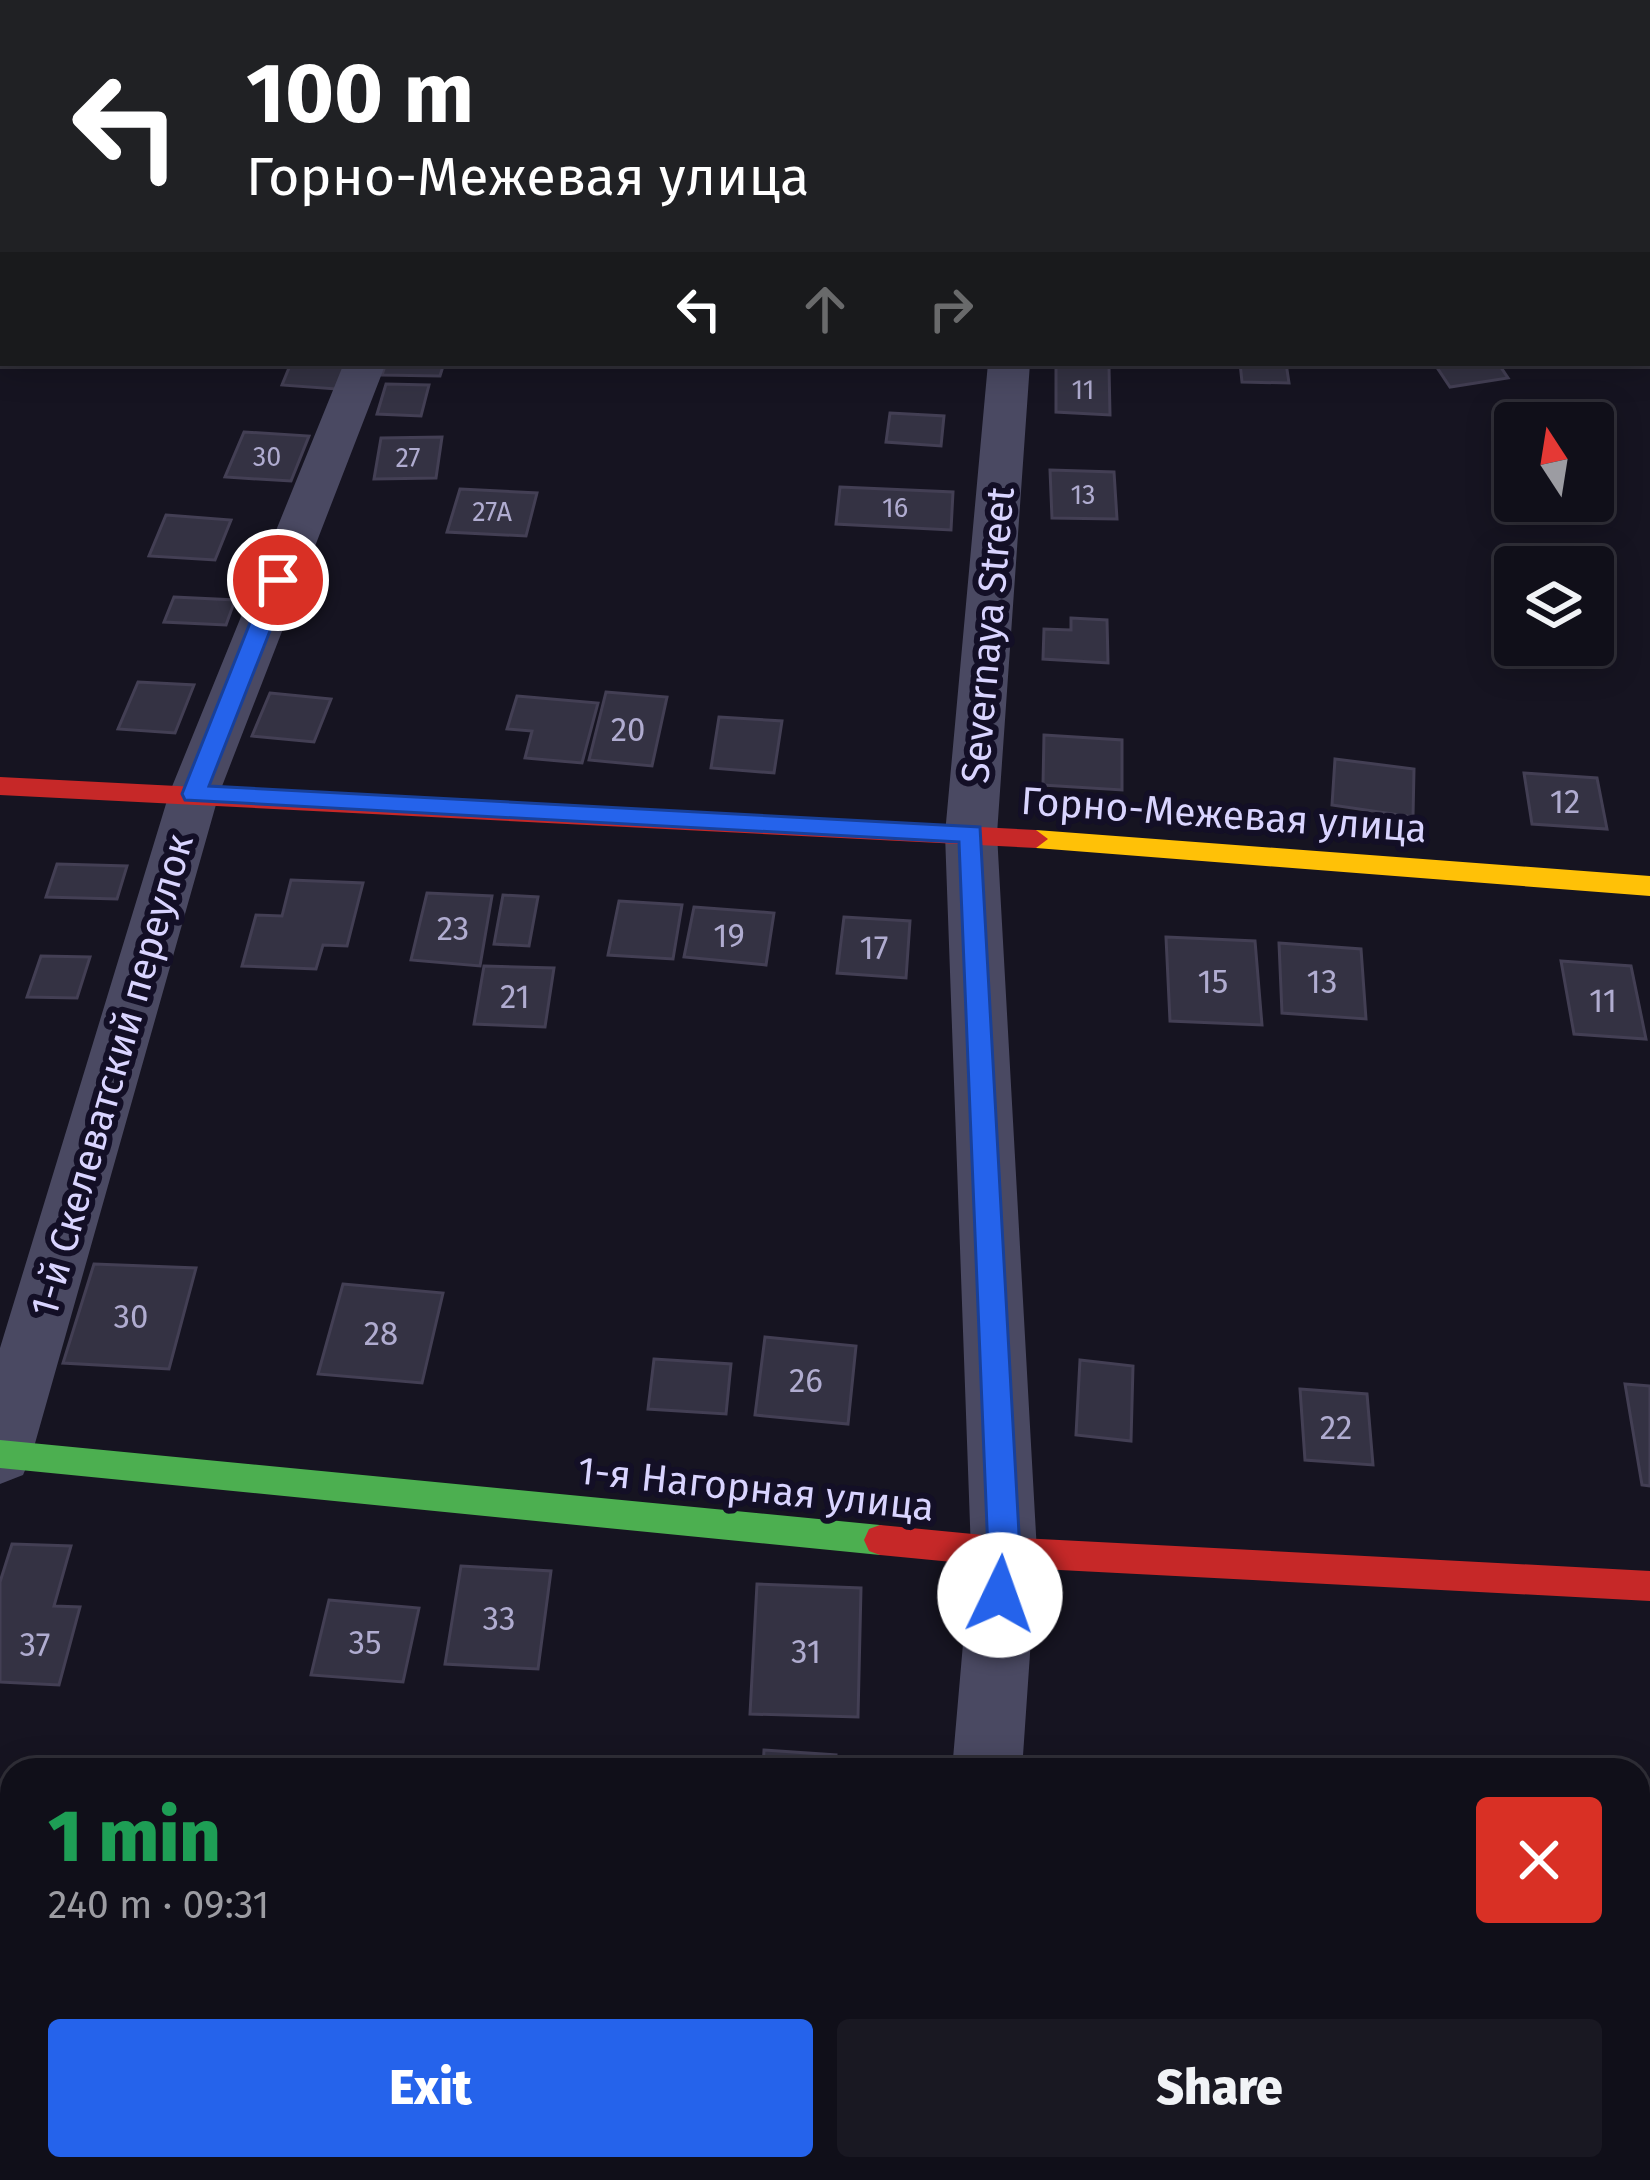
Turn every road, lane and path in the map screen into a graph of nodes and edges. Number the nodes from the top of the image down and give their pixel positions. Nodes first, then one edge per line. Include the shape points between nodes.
1 (363, 366) edge
2 (1010, 366) edge
3 (0, 786) edge
4 (194, 794) junction
5 (971, 833) junction
6 (1650, 886) edge
7 (0, 1454) edge
8 (1004, 1552) junction
9 (1650, 1586) edge
10 (988, 1758) edge

1 - 4 street, 1-й Скелеватский переулок
2 - 5 street, Severnaya Street
3 - 4 street, Горно-Межевая улица
4 - 5 street, Горно-Межевая улица
4 - 7 street, 1-й Скелеватский переулок
5 - 6 street, Горно-Межевая улица
5 - 8 street, Severnaya Street
7 - 8 street, 1-я Нагорная улица
8 - 9 street, 1-я Нагорная улица
8 - 10 street, Severnaya Street

